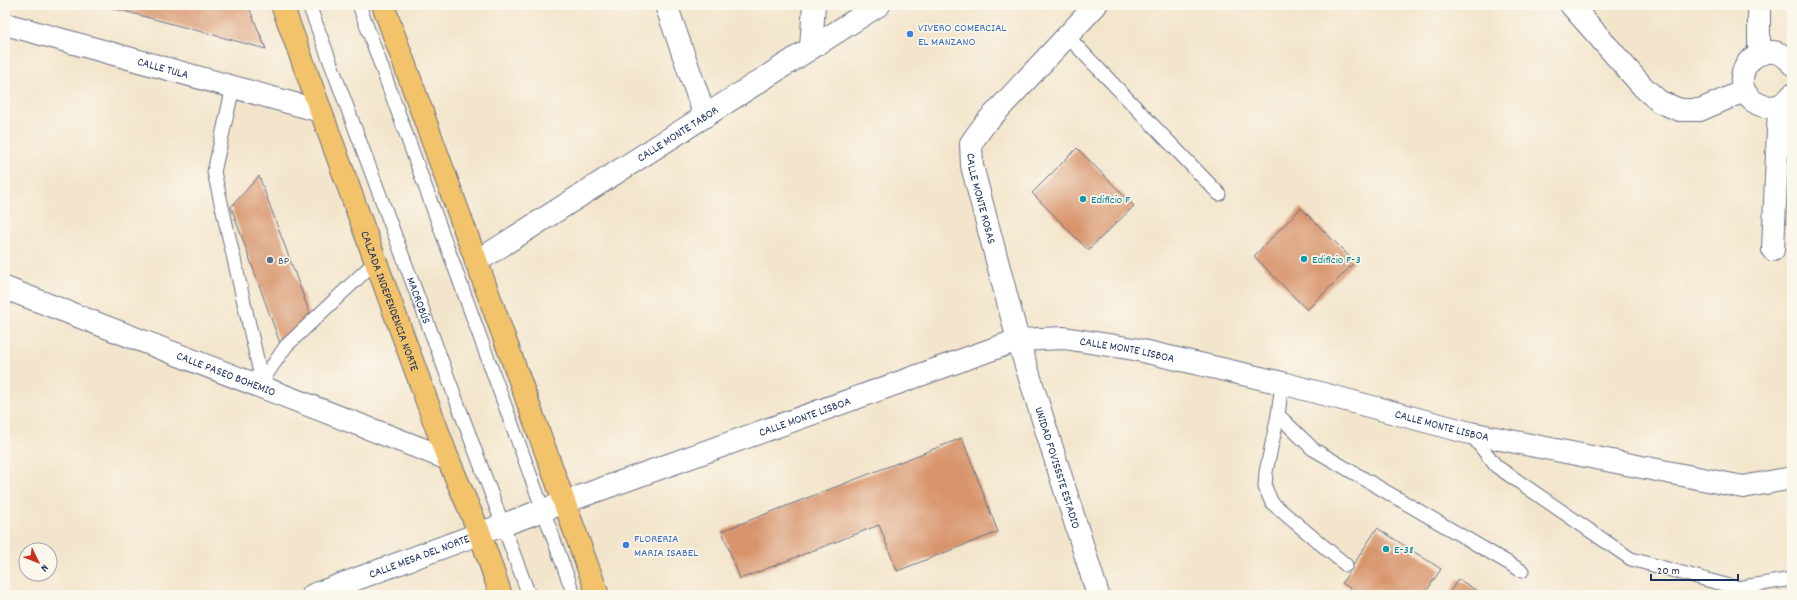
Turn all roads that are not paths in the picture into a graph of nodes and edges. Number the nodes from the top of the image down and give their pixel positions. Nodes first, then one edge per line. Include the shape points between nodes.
1 (282, 5) edge
2 (309, 5) edge
3 (359, 5) edge
4 (383, 5) edge
5 (666, 5) edge
6 (814, 5) edge
7 (879, 5) edge
8 (1096, 5) edge
9 (1571, 5) edge
10 (1759, 5) edge
11 (5, 24) edge
12 (1067, 36) junction
13 (811, 48) junction
14 (1759, 54) junction
15 (1792, 64) edge
16 (233, 87) junction
17 (1744, 90) junction
18 (1785, 100) edge
19 (320, 111) junction
20 (705, 116) junction
21 (1219, 194) dead end
22 (1773, 250) dead end
23 (376, 261) junction
24 (476, 262) junction
25 (5, 288) edge
26 (1018, 340) junction
27 (1282, 383) junction
28 (262, 384) junction
29 (1278, 415) junction
30 (1470, 433) junction
31 (448, 459) junction
32 (1792, 478) edge
33 (565, 502) junction
34 (544, 510) junction
35 (504, 525) junction
36 (480, 534) junction
37 (1346, 565) dead end
38 (1522, 571) dead end
39 (1792, 579) edge
40 (314, 595) edge
41 (501, 595) edge
42 (529, 595) edge
43 (574, 595) edge
44 (598, 595) edge
45 (1098, 595) edge

1 - 19 main road, CALZADA INDEPENDENCIA NORTE
2 - 35 lane, MACROBÚS
3 - 34 lane
4 - 24 main road
5 - 20 street
6 - 13 street
7 - 13 street, CALLE MONTE TABOR
8 - 12 street, CALLE MONTE ROSAS
9 - 17 street via 1644,88 1660,102 1680,110 1700,110
10 - 14 street
11 - 16 street, CALLE TULA
12 - 21 lane
12 - 26 street, CALLE MONTE ROSAS via 984,125 971,143 972,166
13 - 20 street, CALLE MONTE TABOR
14 - 15 street via 1780,54
14 - 17 street via 1750,60 1744,69
16 - 19 street, CALLE TULA
16 - 28 lane via 214,172
17 - 18 street via 1758,105 1769,107
18 - 22 street
19 - 23 main road, CALZADA INDEPENDENCIA NORTE
20 - 24 street, CALLE MONTE TABOR
23 - 28 lane via 286,346
23 - 31 main road, CALZADA INDEPENDENCIA NORTE
24 - 33 main road
25 - 28 street, CALLE PASEO BOHEMIO
26 - 27 street, CALLE MONTE LISBOA via 1064,338 1134,349
26 - 33 street, CALLE MONTE LISBOA
26 - 45 street, UNIDAD FOVISSSTE ESTADIO
27 - 29 lane
27 - 30 street, CALLE MONTE LISBOA
28 - 31 street, CALLE PASEO BOHEMIO
29 - 37 lane via 1266,472 1265,487 1269,498 1282,514
29 - 38 lane via 1313,449
30 - 32 street, CALLE MONTE LISBOA via 1743,487
30 - 39 lane via 1496,466 1631,559 1737,588
31 - 36 main road, CALZADA INDEPENDENCIA NORTE
33 - 34 street, CALLE MONTE LISBOA
33 - 44 main road
34 - 35 street, CALLE MONTE LISBOA
34 - 43 lane
35 - 36 street, CALLE MONTE LISBOA
35 - 42 lane, MACROBÚS
36 - 40 street, CALLE MESA DEL NORTE
36 - 41 main road, CALZADA INDEPENDENCIA NORTE

